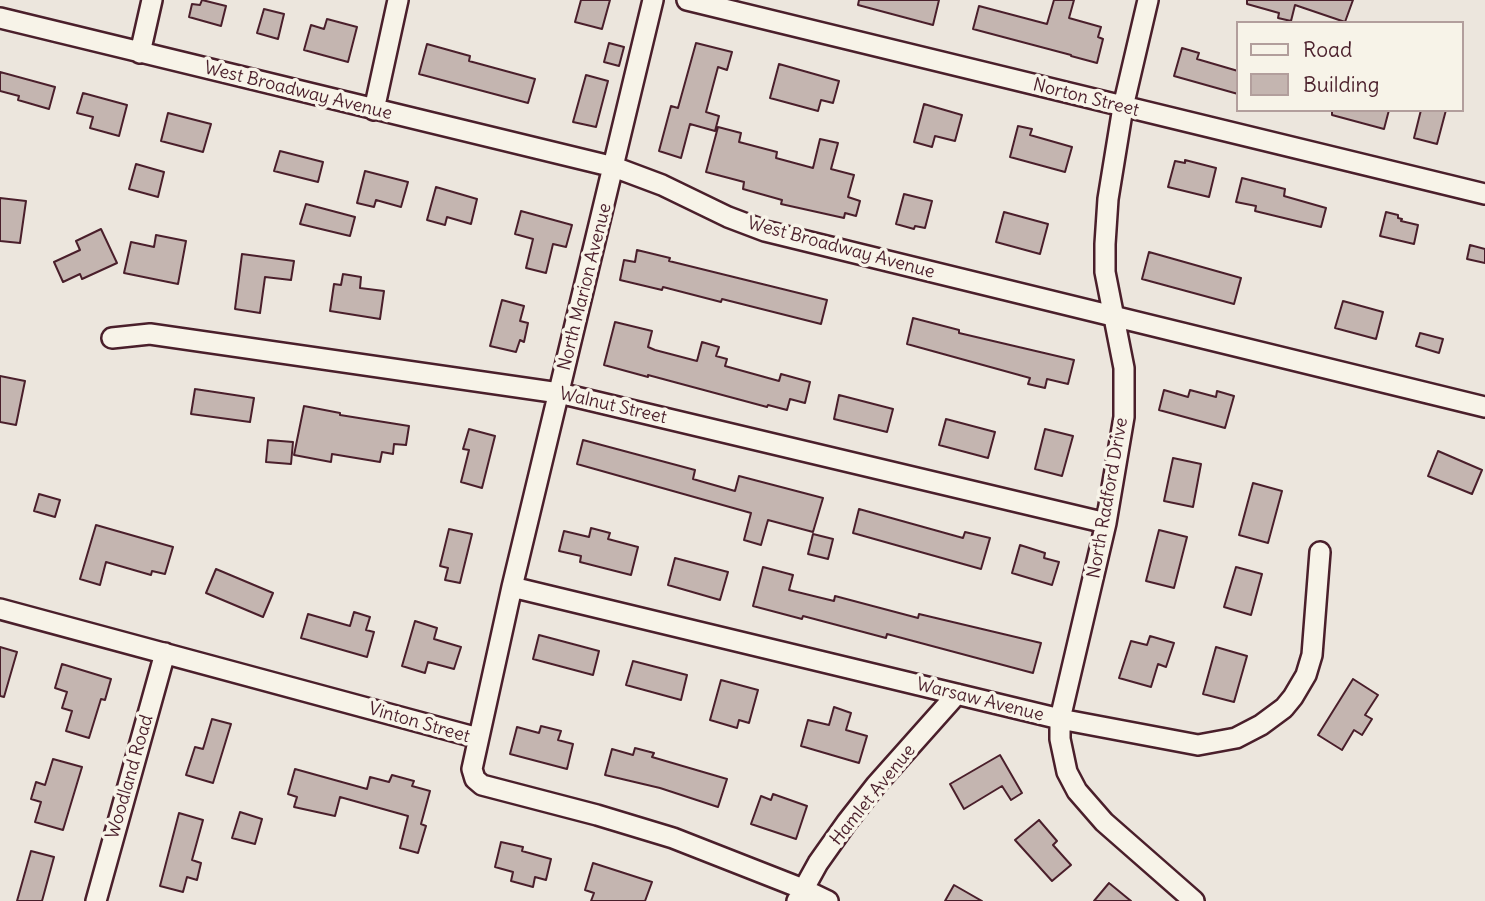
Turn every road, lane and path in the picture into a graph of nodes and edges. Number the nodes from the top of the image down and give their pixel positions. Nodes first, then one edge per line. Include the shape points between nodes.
1 (152, 0) edge
2 (398, 0) edge
3 (653, 0) edge
4 (687, 0) edge
5 (1148, 0) edge
6 (0, 18) edge
7 (140, 53) junction
8 (1123, 107) junction
9 (374, 110) junction
10 (614, 167) junction
11 (1485, 194) edge
12 (1114, 317) junction
13 (112, 338) dead end
14 (559, 393) junction
15 (1485, 407) edge
16 (1106, 523) junction
17 (1320, 552) dead end
18 (512, 587) junction
19 (0, 609) edge
20 (164, 653) junction
21 (957, 694) junction
22 (1060, 719) junction
23 (478, 738) junction
24 (800, 895) edge
25 (96, 901) edge
26 (828, 901) edge
27 (1194, 901) edge

1 - 7 street
2 - 9 street
3 - 10 street, North Marion Avenue
4 - 8 street, Norton Street
5 - 8 street, North Radford Drive
6 - 7 street, West Broadway Avenue
7 - 9 street, West Broadway Avenue
8 - 11 street, Norton Street
8 - 12 street, North Radford Drive via 1105,244
9 - 10 street, West Broadway Avenue
10 - 12 street, West Broadway Avenue via 765,231
10 - 14 street, North Marion Avenue
12 - 15 street, West Broadway Avenue
12 - 16 street, North Radford Drive via 1125,395
13 - 14 street, Walnut Street via 150,334
14 - 16 street, Walnut Street
14 - 18 street, North Marion Avenue
16 - 22 street, North Radford Drive
17 - 22 street, Warsaw Avenue via 1306,675 1284,708 1261,725 1236,738 1198,745
18 - 21 street, Warsaw Avenue
18 - 23 street, North Marion Avenue
19 - 20 street, Vinton Street
20 - 23 street, Vinton Street
20 - 25 street, Woodland Road
21 - 22 street, Warsaw Avenue
21 - 24 street, Hamlet Avenue via 847,822
22 - 27 street, North Radford Drive via 1062,755 1077,791 1104,822
23 - 24 street, Vinton Street via 472,769 482,785 673,838
24 - 26 street, Vinton Street

